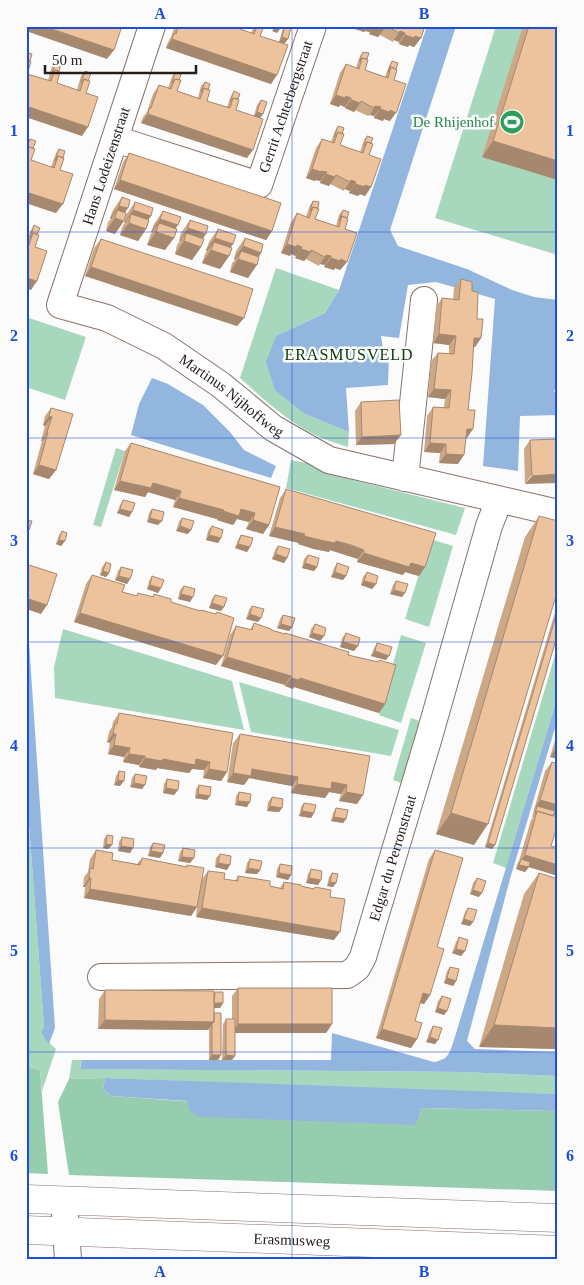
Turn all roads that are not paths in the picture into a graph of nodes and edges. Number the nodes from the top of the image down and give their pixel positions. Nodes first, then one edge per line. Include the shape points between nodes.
1 (152, 26) edge
2 (313, 26) edge
3 (115, 139) junction
4 (424, 300) dead end
5 (60, 305) joint
6 (405, 478) junction
7 (499, 500) junction
8 (558, 513) edge
9 (102, 977) dead end
10 (26, 1199) edge
11 (64, 1200) junction
12 (558, 1218) edge
13 (26, 1230) edge
14 (66, 1232) junction
15 (558, 1250) edge
16 (68, 1259) edge

1 - 3 street, Hans Lodeizenstraat
2 - 3 street, Gerrit Achterbergstraat via 259,185
3 - 5 street, Hans Lodeizenstraat
4 - 6 street
5 - 6 street, Martinus Nijhoffweg via 107,318 164,346 221,385 273,428 329,460
6 - 7 street, Martinus Nijhoffweg
7 - 8 street, Martinus Nijhoffweg
7 - 9 street, Edgar du Perronstraat via 378,910 357,968 347,975
10 - 11 main road, Erasmusweg
11 - 12 main road, Erasmusweg
11 - 14 street
13 - 14 main road, Erasmusweg
14 - 15 main road, Erasmusweg
14 - 16 street

